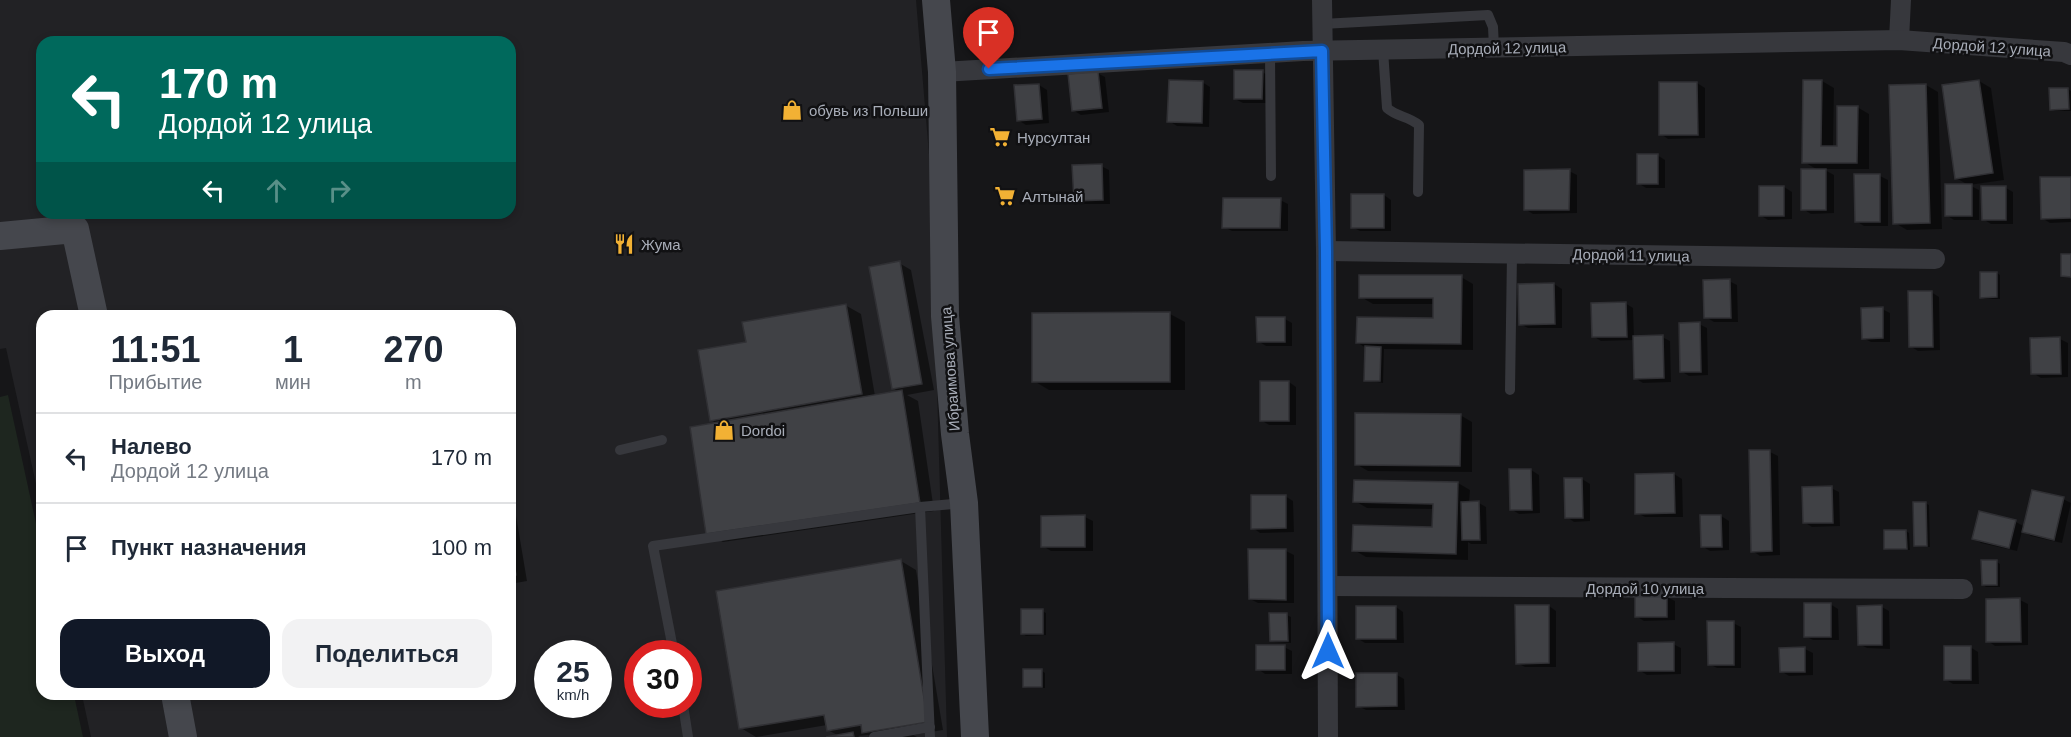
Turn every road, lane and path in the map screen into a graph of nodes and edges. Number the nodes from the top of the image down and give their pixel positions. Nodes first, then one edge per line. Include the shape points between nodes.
1 (936, 0) edge
2 (1322, 0) edge
3 (1901, 0) edge
4 (1322, 24) junction
5 (1899, 40) junction
6 (1494, 48) junction
7 (1383, 50) junction
8 (1322, 51) junction
9 (1270, 54) junction
10 (2071, 55) edge
11 (942, 72) junction
12 (1271, 176) dead end
13 (1418, 192) dead end
14 (0, 236) edge
15 (1326, 251) junction
16 (1512, 254) junction
17 (1935, 259) dead end
18 (93, 310) edge
19 (1510, 390) dead end
20 (662, 440) dead end
21 (620, 450) dead end
22 (964, 502) junction
23 (920, 507) junction
24 (1328, 586) junction
25 (1963, 589) dead end
26 (671, 640) edge
27 (176, 700) edge
28 (685, 718) edge
29 (930, 732) edge
30 (183, 737) edge
31 (688, 737) edge
32 (874, 737) edge
33 (975, 737) edge
34 (1328, 737) edge

1 - 11 main road, Ибраимова улица
2 - 4 street
3 - 5 street
4 - 6 lane via 1488,15
4 - 8 street
5 - 6 street, Дордой 12 улица
5 - 10 street, Дордой 12 улица
6 - 7 street, Дордой 12 улица
7 - 8 street, Дордой 12 улица
7 - 13 lane via 1387,108 1419,125
8 - 9 street, Дордой 12 улица
8 - 15 street
9 - 11 street, Дордой 12 улица
9 - 12 lane
11 - 22 main road, Ибраимова улица via 945,316
14 - 18 main road via 75,229
15 - 16 street, Дордой 11 улица
15 - 24 street
16 - 17 street, Дордой 11 улица
16 - 19 lane
20 - 21 lane
22 - 23 lane
22 - 33 main road, Ибраимова улица
23 - 26 lane via 653,546
23 - 29 lane
24 - 25 street, Дордой 10 улица
24 - 34 street
27 - 30 main road
28 - 31 lane
29 - 32 lane

